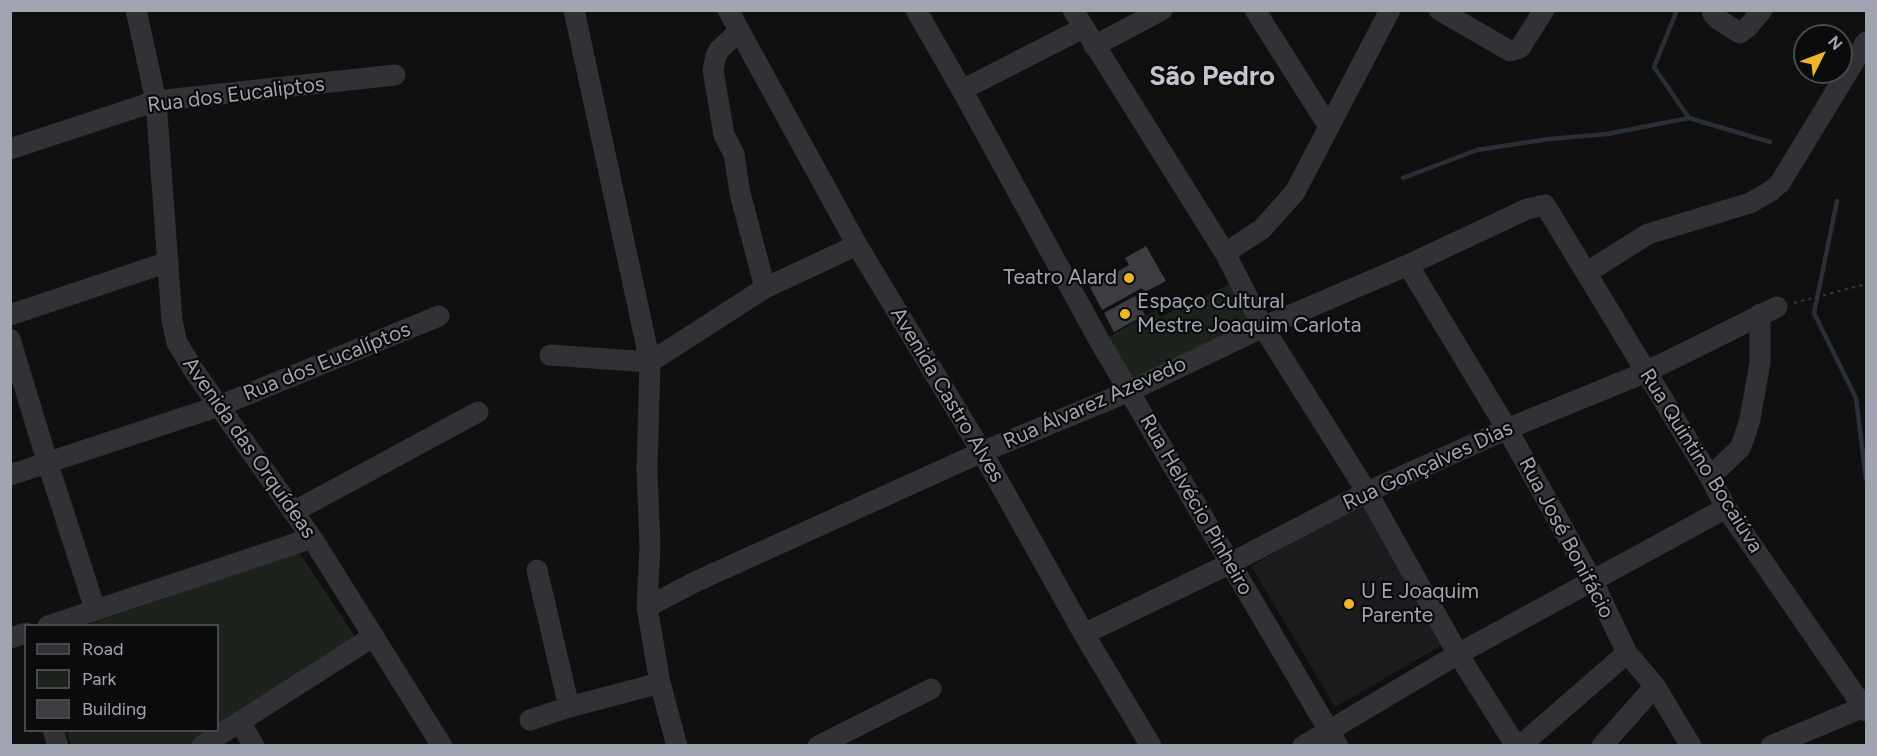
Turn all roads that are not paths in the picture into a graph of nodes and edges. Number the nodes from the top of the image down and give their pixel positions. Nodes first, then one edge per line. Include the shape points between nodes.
1 (136, 10) edge
2 (574, 10) edge
3 (728, 10) edge
4 (916, 10) edge
5 (1162, 10) edge
6 (1255, 10) edge
7 (1390, 10) edge
8 (1439, 10) edge
9 (1544, 10) edge
10 (1712, 10) edge
11 (1762, 10) edge
12 (1078, 19) edge
13 (739, 31) junction
14 (1866, 42) edge
15 (1094, 46) junction
16 (395, 75) dead end
17 (962, 90) junction
18 (156, 101) junction
19 (1329, 127) junction
20 (10, 149) edge
21 (1545, 205) joint
22 (857, 245) junction
23 (1226, 253) junction
24 (168, 262) junction
25 (1408, 265) junction
26 (1586, 273) junction
27 (765, 288) junction
28 (10, 315) edge
29 (439, 316) dead end
30 (1263, 327) junction
31 (10, 339) edge
32 (550, 355) dead end
33 (650, 362) junction
34 (1646, 372) junction
35 (1130, 391) junction
36 (219, 406) junction
37 (478, 412) dead end
38 (1507, 429) junction
39 (982, 452) junction
40 (48, 464) junction
41 (10, 475) edge
42 (1710, 477) junction
43 (1367, 492) junction
44 (1726, 508) junction
45 (293, 512) junction
46 (312, 538) junction
47 (1229, 564) junction
48 (537, 570) dead end
49 (1593, 582) junction
50 (647, 607) junction
51 (95, 609) junction
52 (54, 624) edge
53 (1084, 634) junction
54 (374, 636) junction
55 (1627, 653) junction
56 (1458, 654) junction
57 (660, 683) junction
58 (1655, 686) junction
59 (931, 690) dead end
60 (569, 707) junction
61 (1866, 708) edge
62 (530, 720) dead end
63 (240, 722) junction
64 (1333, 738) edge
65 (202, 746) edge
66 (254, 746) edge
67 (442, 746) edge
68 (677, 746) edge
69 (818, 746) edge
70 (1151, 746) edge
71 (1303, 746) edge
72 (1518, 746) edge
73 (1602, 746) edge
74 (1691, 746) edge
75 (1771, 746) edge

1 - 18 street, Avenida das Orquídeas
2 - 33 street
3 - 13 street, Avenida Castro Alves
4 - 17 street, Rua Helvécio Pinheiro
5 - 15 street
6 - 19 street
7 - 19 street
8 - 9 street via 1510,51 1520,48
10 - 11 street via 1719,20 1740,33
12 - 15 street
12 - 17 street
13 - 22 street, Avenida Castro Alves
13 - 27 street via 719,50 714,70 724,135 734,154
14 - 26 street via 1780,183 1750,203 1648,234
15 - 23 street
16 - 18 street, Rua dos Eucaliptos
17 - 35 street, Rua Helvécio Pinheiro
18 - 20 street, Rua dos Eucaliptos
18 - 24 street, Avenida das Orquídeas
19 - 23 street via 1295,192 1279,212 1262,229
21 - 25 street, Rua Álvarez Azevedo via 1527,209
21 - 26 street, Rua Quintino Bocaiúva
22 - 27 street
22 - 39 street, Avenida Castro Alves
23 - 30 street
24 - 28 street
24 - 36 street, Avenida das Orquídeas via 177,343
25 - 30 street, Rua Álvarez Azevedo
25 - 38 street, Rua José Bonifácio
26 - 34 street, Rua Quintino Bocaiúva
27 - 33 street
29 - 36 street, Rua dos Eucalíptos
30 - 35 street, Rua Álvarez Azevedo
30 - 43 street
31 - 40 street
32 - 33 street
33 - 50 street
34 - 38 street, Rua Gonçalves Dias
34 - 42 street, Rua Quintino Bocaiúva
34 - 42 street, Rua Gonçalves Dias via 1768,311 1744,438 1740,448
35 - 39 street, Rua Álvarez Azevedo
35 - 47 street, Rua Helvécio Pinheiro
36 - 40 street, Rua dos Eucalíptos
36 - 45 street, Avenida das Orquídeas
37 - 45 street
38 - 43 street, Rua Gonçalves Dias
38 - 49 street, Rua José Bonifácio
39 - 50 street, Rua Álvarez Azevedo
39 - 53 street, Avenida Castro Alves
40 - 41 street, Rua dos Eucalíptos
40 - 51 street
42 - 44 street, Rua Quintino Bocaiúva
43 - 47 street, Rua Gonçalves Dias
43 - 56 street
44 - 49 street
44 - 61 street, Rua Quintino Bocaiúva
45 - 46 street, Avenida das Orquídeas
46 - 51 street
46 - 54 street, Avenida das Orquídeas
47 - 53 street, Rua Gonçalves Dias
47 - 64 street, Rua Helvécio Pinheiro
48 - 60 street
49 - 55 street, Rua José Bonifácio
49 - 56 street
50 - 57 street
51 - 52 street
53 - 70 street, Avenida Castro Alves
54 - 63 street
54 - 67 street, Avenida das Orquídeas
55 - 58 street, Rua José Bonifácio
55 - 72 street
56 - 64 street
56 - 72 street
57 - 60 street
57 - 68 street
58 - 73 street
58 - 74 street, Rua José Bonifácio
59 - 69 street
60 - 62 street
61 - 75 street
63 - 65 street
63 - 66 street
64 - 71 street

